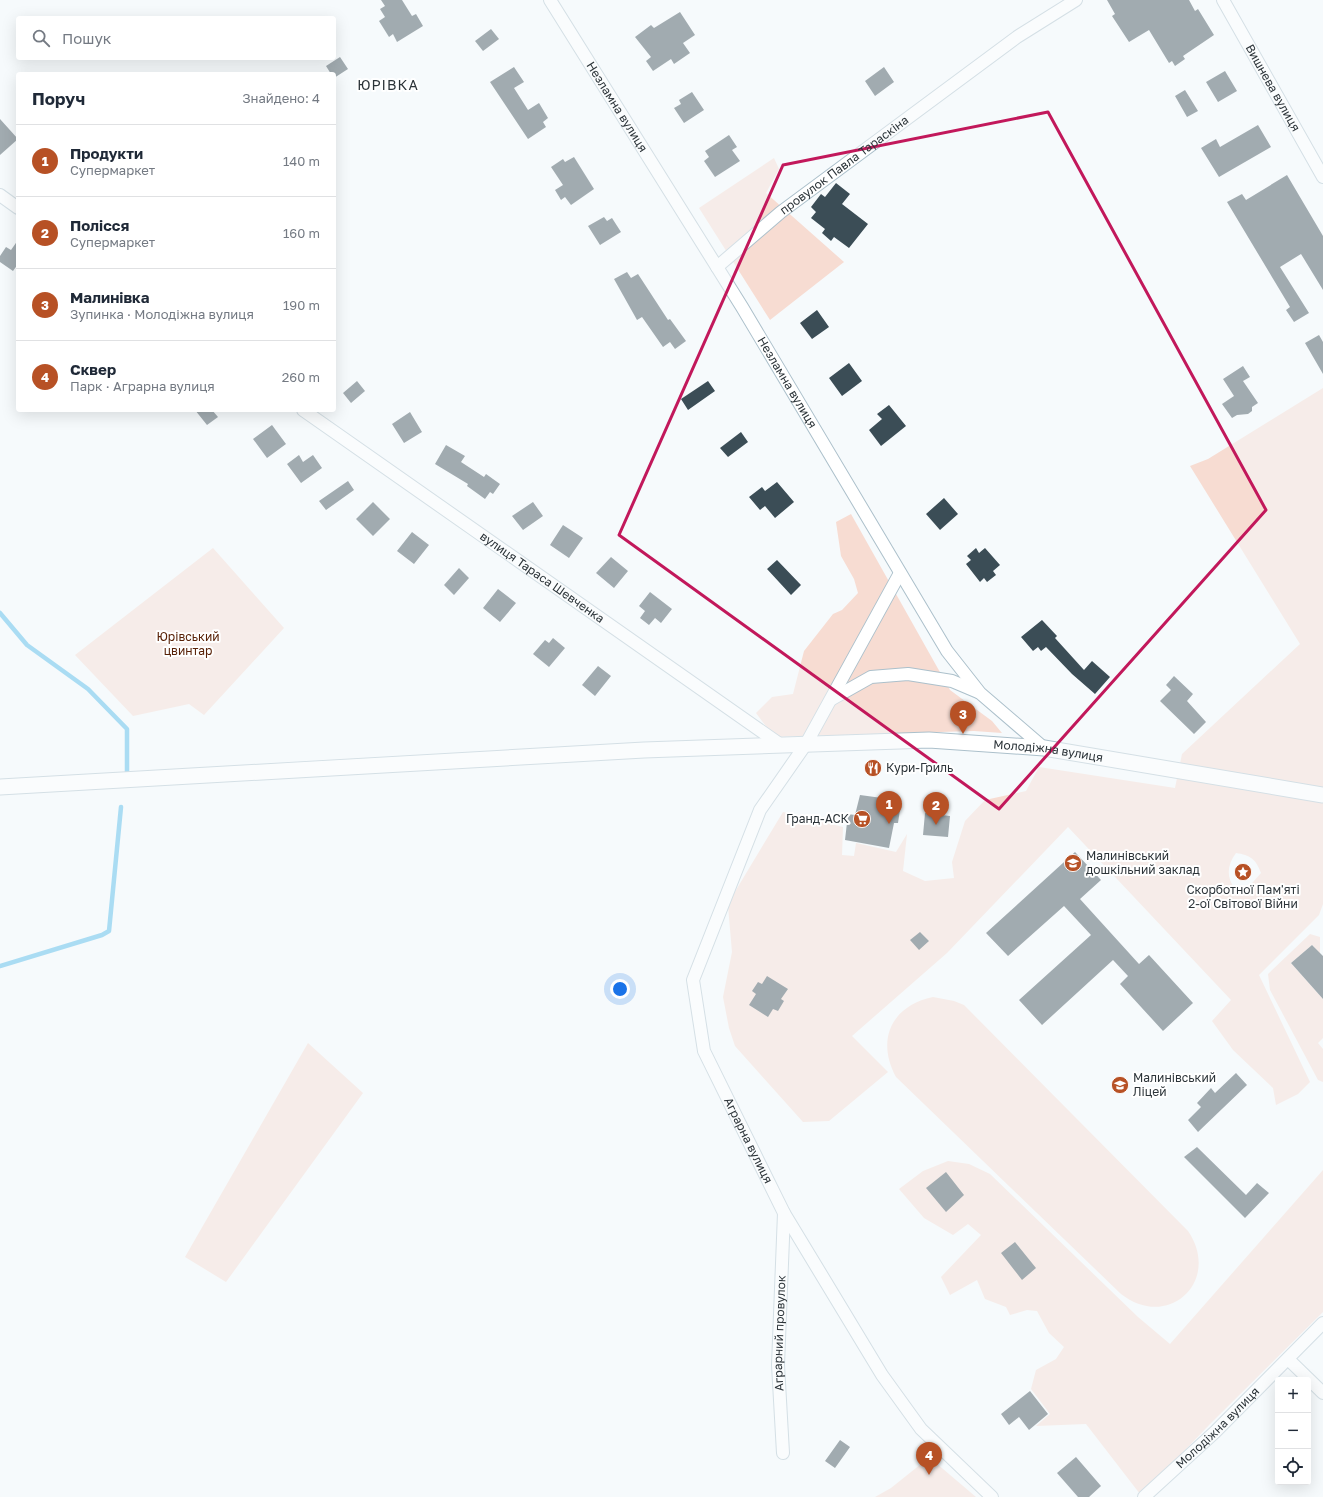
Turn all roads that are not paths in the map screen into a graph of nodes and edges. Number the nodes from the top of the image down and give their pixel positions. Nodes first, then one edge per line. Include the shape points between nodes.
1 (550, 0) edge
2 (1076, 0) edge
3 (1223, 0) edge
4 (1323, 177) edge
5 (0, 195) edge
6 (16, 207) edge
7 (717, 268) junction
8 (306, 412) edge
9 (900, 573) junction
10 (980, 693) junction
11 (831, 700) junction
12 (806, 744) junction
13 (781, 745) junction
14 (1044, 748) junction
15 (0, 787) edge
16 (1323, 795) edge
17 (784, 1213) junction
18 (1323, 1323) edge
19 (1288, 1359) junction
20 (1323, 1393) edge
21 (783, 1453) dead end
22 (992, 1497) edge
23 (1144, 1497) edge

1 - 7 street, Незламна вулиця
2 - 7 street, провулок Павла Тараскіна via 1017,37 781,212
3 - 4 street, Вишнева вулиця
5 - 6 street
7 - 9 street, Незламна вулиця
8 - 13 street, вулиця Тараса Шевченка
9 - 10 street, Незламна вулиця via 947,651
9 - 11 street, Аграрна вулиця
10 - 11 street via 952,681 908,674 871,677
10 - 14 street, Незламна вулиця
11 - 12 street, Аграрна вулиця
12 - 13 street, Молодіжна вулиця
12 - 14 street, Молодіжна вулиця via 929,740
12 - 17 street, Аграрна вулиця via 760,810 692,980 704,1050
13 - 15 street, Молодіжна вулиця
14 - 16 street, Молодіжна вулиця
17 - 21 street, Аграрний провулок via 778,1365
17 - 22 street, Аграрна вулиця via 882,1375 921,1429
18 - 19 street, Молодіжна вулиця
19 - 20 street
19 - 23 street, Молодіжна вулиця via 1215,1432

